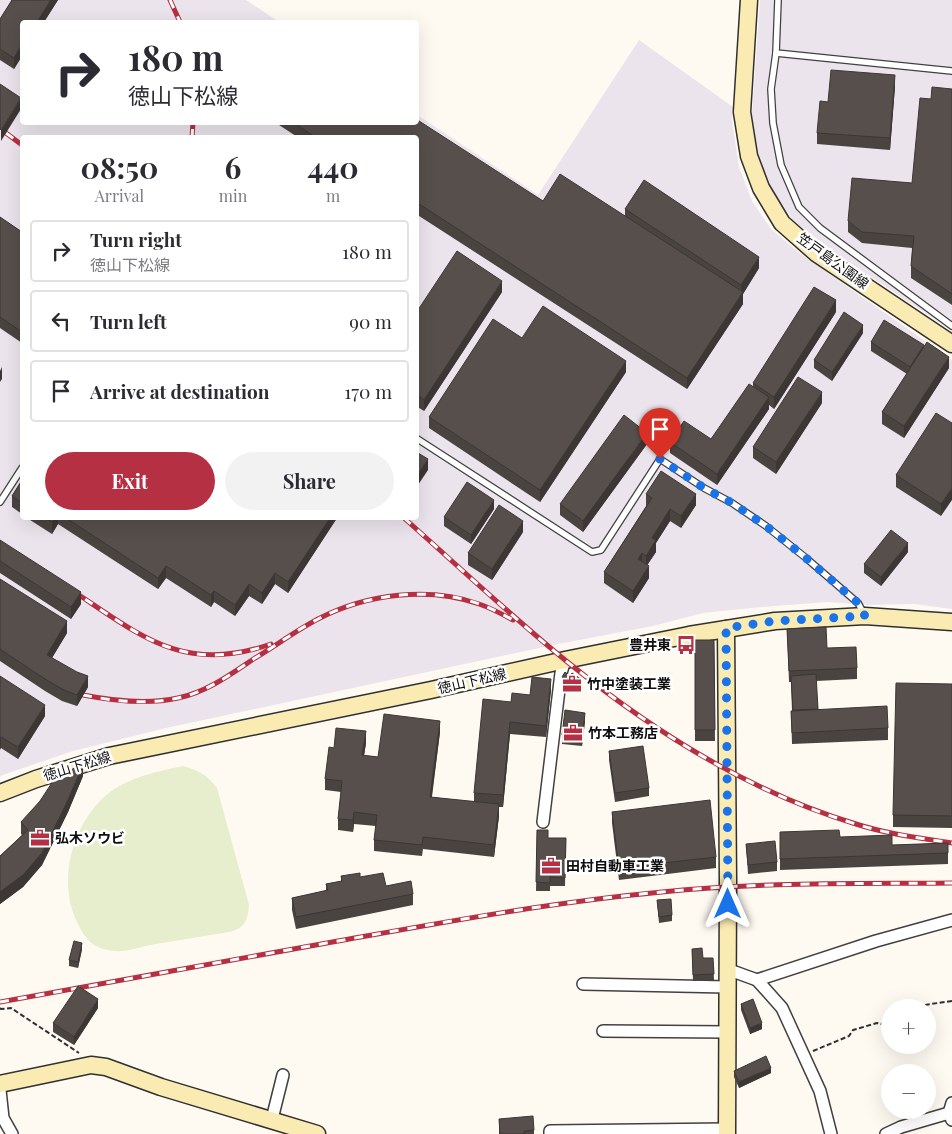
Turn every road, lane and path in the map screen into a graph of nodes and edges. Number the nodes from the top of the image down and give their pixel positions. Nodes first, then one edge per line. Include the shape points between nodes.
1 (749, 0) edge
2 (778, 0) edge
3 (776, 53) junction
4 (952, 71) edge
5 (952, 326) edge
6 (952, 344) edge
7 (419, 440) edge
8 (20, 471) edge
9 (0, 502) edge
10 (865, 616) junction
11 (952, 622) edge
12 (726, 628) junction
13 (565, 660) junction
14 (0, 793) edge
15 (543, 822) dead end
16 (952, 920) edge
17 (727, 979) junction
18 (757, 980) junction
19 (583, 984) dead end
20 (952, 1001) edge
21 (936, 1003) edge
22 (0, 1008) edge
23 (881, 1024) edge
24 (604, 1031) dead end
25 (727, 1032) junction
26 (804, 1055) junction
27 (92, 1066) junction
28 (283, 1075) dead end
29 (0, 1084) edge
30 (0, 1090) edge
31 (951, 1112) edge
32 (272, 1119) junction
33 (727, 1132) edge
34 (12, 1134) edge
35 (317, 1134) edge
36 (550, 1134) edge
37 (831, 1134) edge
38 (886, 1134) edge

1 - 6 main road, 笠戸島公園線 via 742,112 749,156 761,188 782,223 816,253
2 - 3 lane
3 - 4 lane
3 - 5 lane via 771,89 773,123 781,165 800,207 820,228
7 - 10 lane via 592,552 601,550 660,459 766,526 858,603
8 - 9 lane
10 - 11 main road, 徳山下松線
10 - 12 main road, 徳山下松線 via 775,621
12 - 13 main road, 徳山下松線
12 - 17 main road
13 - 14 main road, 徳山下松線 via 109,756
13 - 15 street
16 - 18 street
17 - 18 street via 735,972
17 - 19 street
17 - 25 main road
18 - 26 street via 782,1008
20 - 21 path
22 - 27 path via 11,1008 87,1058
23 - 26 path via 877,1022 853,1030 849,1036
24 - 25 street
25 - 33 main road
26 - 37 street via 820,1092
27 - 29 main road
27 - 32 main road via 106,1067 161,1087
28 - 32 street
30 - 34 street via 3,1118
31 - 38 street
32 - 35 main road
33 - 36 street via 550,1130

